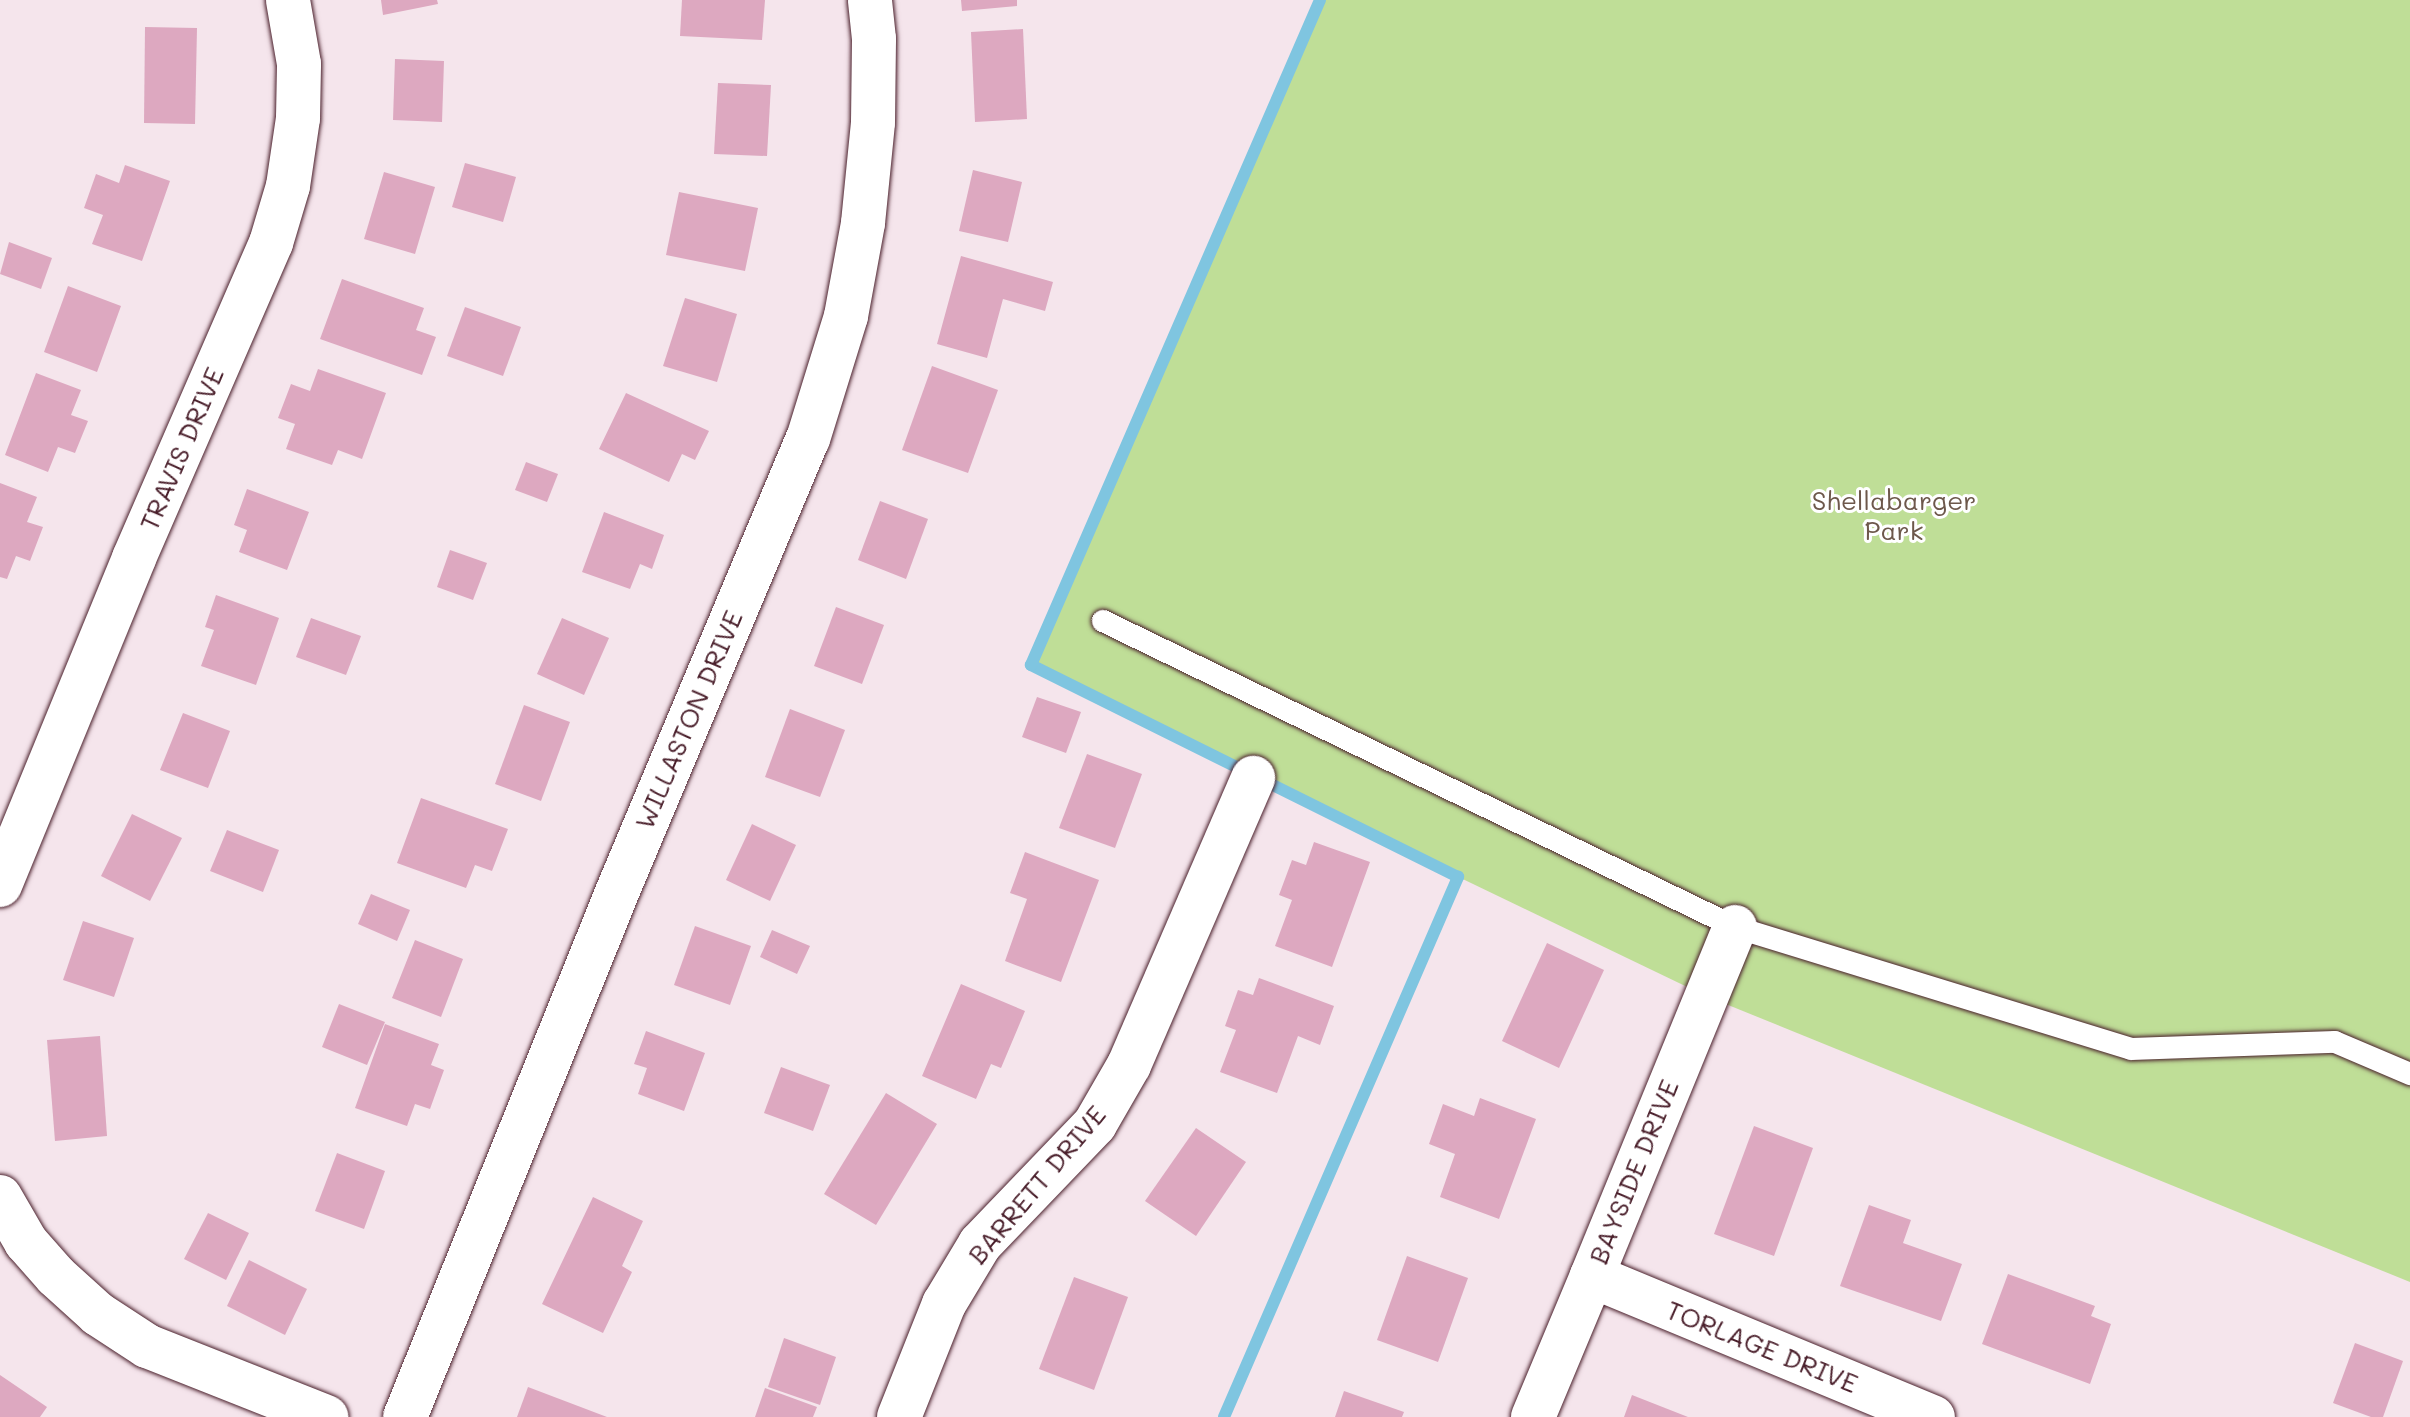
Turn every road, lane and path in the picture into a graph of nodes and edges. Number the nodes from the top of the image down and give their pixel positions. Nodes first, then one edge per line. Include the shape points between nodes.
1 (288, 0) edge
2 (870, 0) edge
3 (1103, 621) dead end
4 (1253, 778) dead end
5 (0, 885) edge
6 (1735, 927) junction
7 (2410, 1074) edge
8 (0, 1197) edge
9 (1592, 1276) junction
10 (326, 1417) edge
11 (405, 1417) edge
12 (899, 1417) edge
13 (1533, 1417) edge
14 (1933, 1417) edge

1 - 5 street, TRAVIS DRIVE via 299,64 298,118 288,186 271,243
2 - 11 street, WILLASTON DRIVE via 873,122 863,223 846,316 808,439
3 - 6 lane
4 - 12 street, BARRETT DRIVE via 1129,1065 1095,1124 980,1244 944,1304
6 - 7 lane via 2131,1049 2335,1042
6 - 9 street, BAYSIDE DRIVE
8 - 10 street via 26,1242 98,1314 147,1346
9 - 13 street, BAYSIDE DRIVE
9 - 14 street, TORLAGE DRIVE

